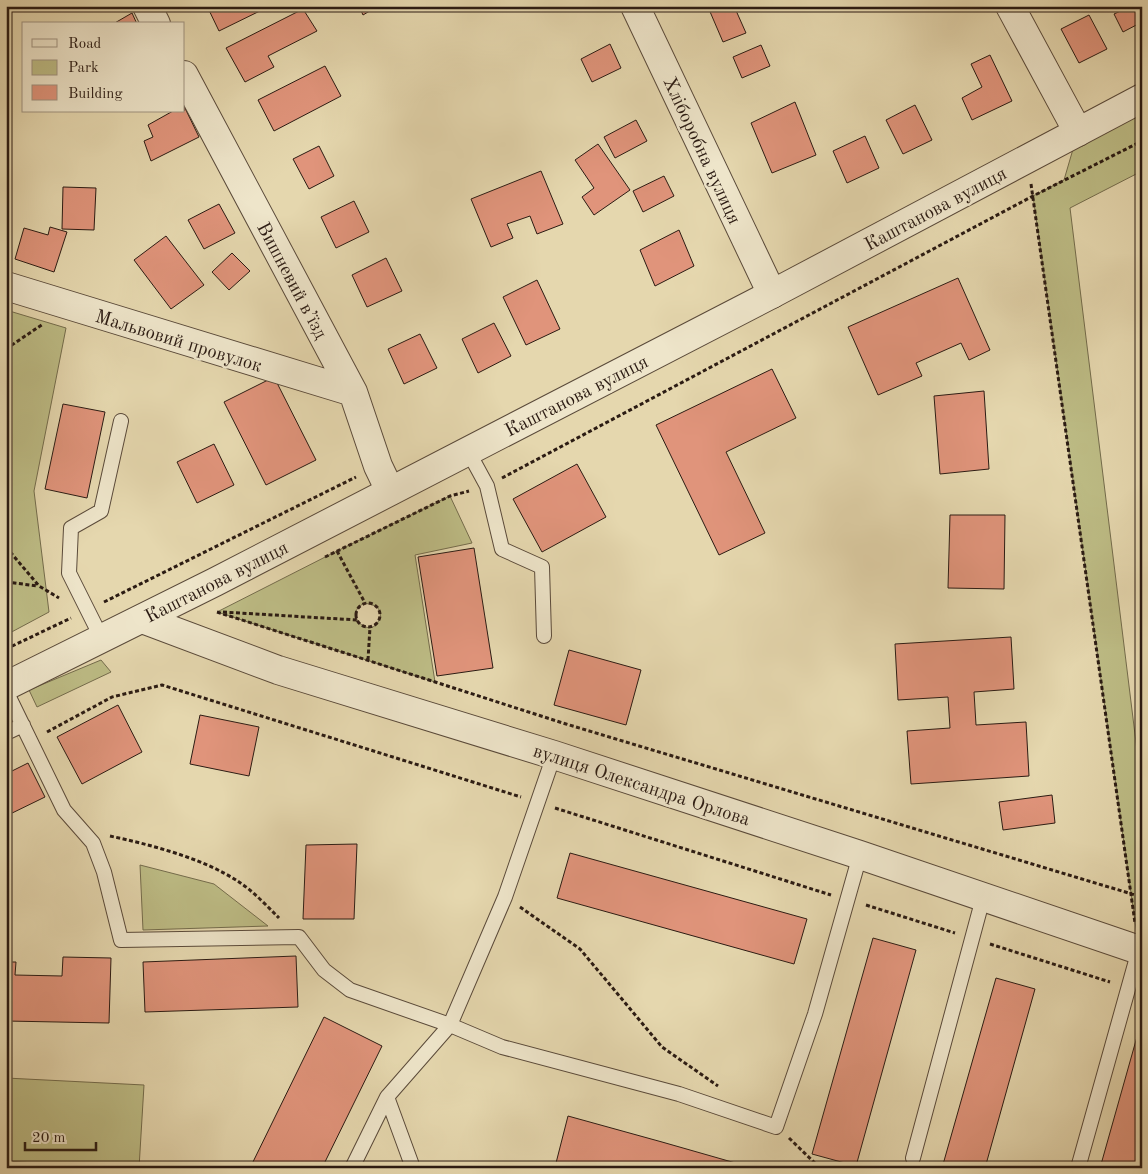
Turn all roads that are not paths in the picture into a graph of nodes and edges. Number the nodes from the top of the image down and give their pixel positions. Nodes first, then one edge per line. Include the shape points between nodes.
1 (147, 6) edge
2 (634, 6) edge
3 (1010, 6) edge
4 (155, 22) edge
5 (185, 78) edge
6 (1142, 98) edge
7 (1078, 132) junction
8 (6, 286) edge
9 (772, 294) junction
10 (353, 392) junction
11 (121, 421) dead end
12 (468, 451) junction
13 (390, 491) junction
14 (142, 619) junction
15 (544, 636) dead end
16 (102, 639) junction
17 (6, 686) edge
18 (6, 691) edge
19 (22, 725) junction
20 (6, 733) edge
21 (554, 755) junction
22 (860, 855) junction
23 (984, 898) junction
24 (1140, 950) edge
25 (450, 1025) junction
26 (387, 1097) junction
27 (913, 1158) dead end
28 (352, 1168) edge
29 (413, 1168) edge
30 (1078, 1168) edge

1 - 4 street
2 - 9 street, Хліборобна вулиця
3 - 7 street
5 - 10 street, Вишневий в’їзд
6 - 7 street, Каштанова вулиця
7 - 9 street, Каштанова вулиця
8 - 10 street, Мальвовий провулок
9 - 12 street, Каштанова вулиця
10 - 13 street, Вишневий в’їзд
11 - 16 lane via 101,511 72,528 69,573
12 - 13 street, Каштанова вулиця
12 - 15 lane via 486,486 502,549 542,567
13 - 14 street, Каштанова вулиця
14 - 16 street, Каштанова вулиця
14 - 21 street, вулиця Олександра Орлова via 278,670
16 - 17 street, Каштанова вулиця
18 - 19 lane
19 - 20 lane
19 - 25 lane via 64,810 93,844 104,872 121,940 299,937 324,970 350,990
21 - 22 street, вулиця Олександра Орлова
21 - 25 lane via 505,897
22 - 23 street, вулиця Олександра Орлова
22 - 25 lane via 815,1014 776,1127 679,1094 502,1047
23 - 24 street, вулиця Олександра Орлова
23 - 27 lane
24 - 30 lane
25 - 26 lane
26 - 28 lane
26 - 29 lane

